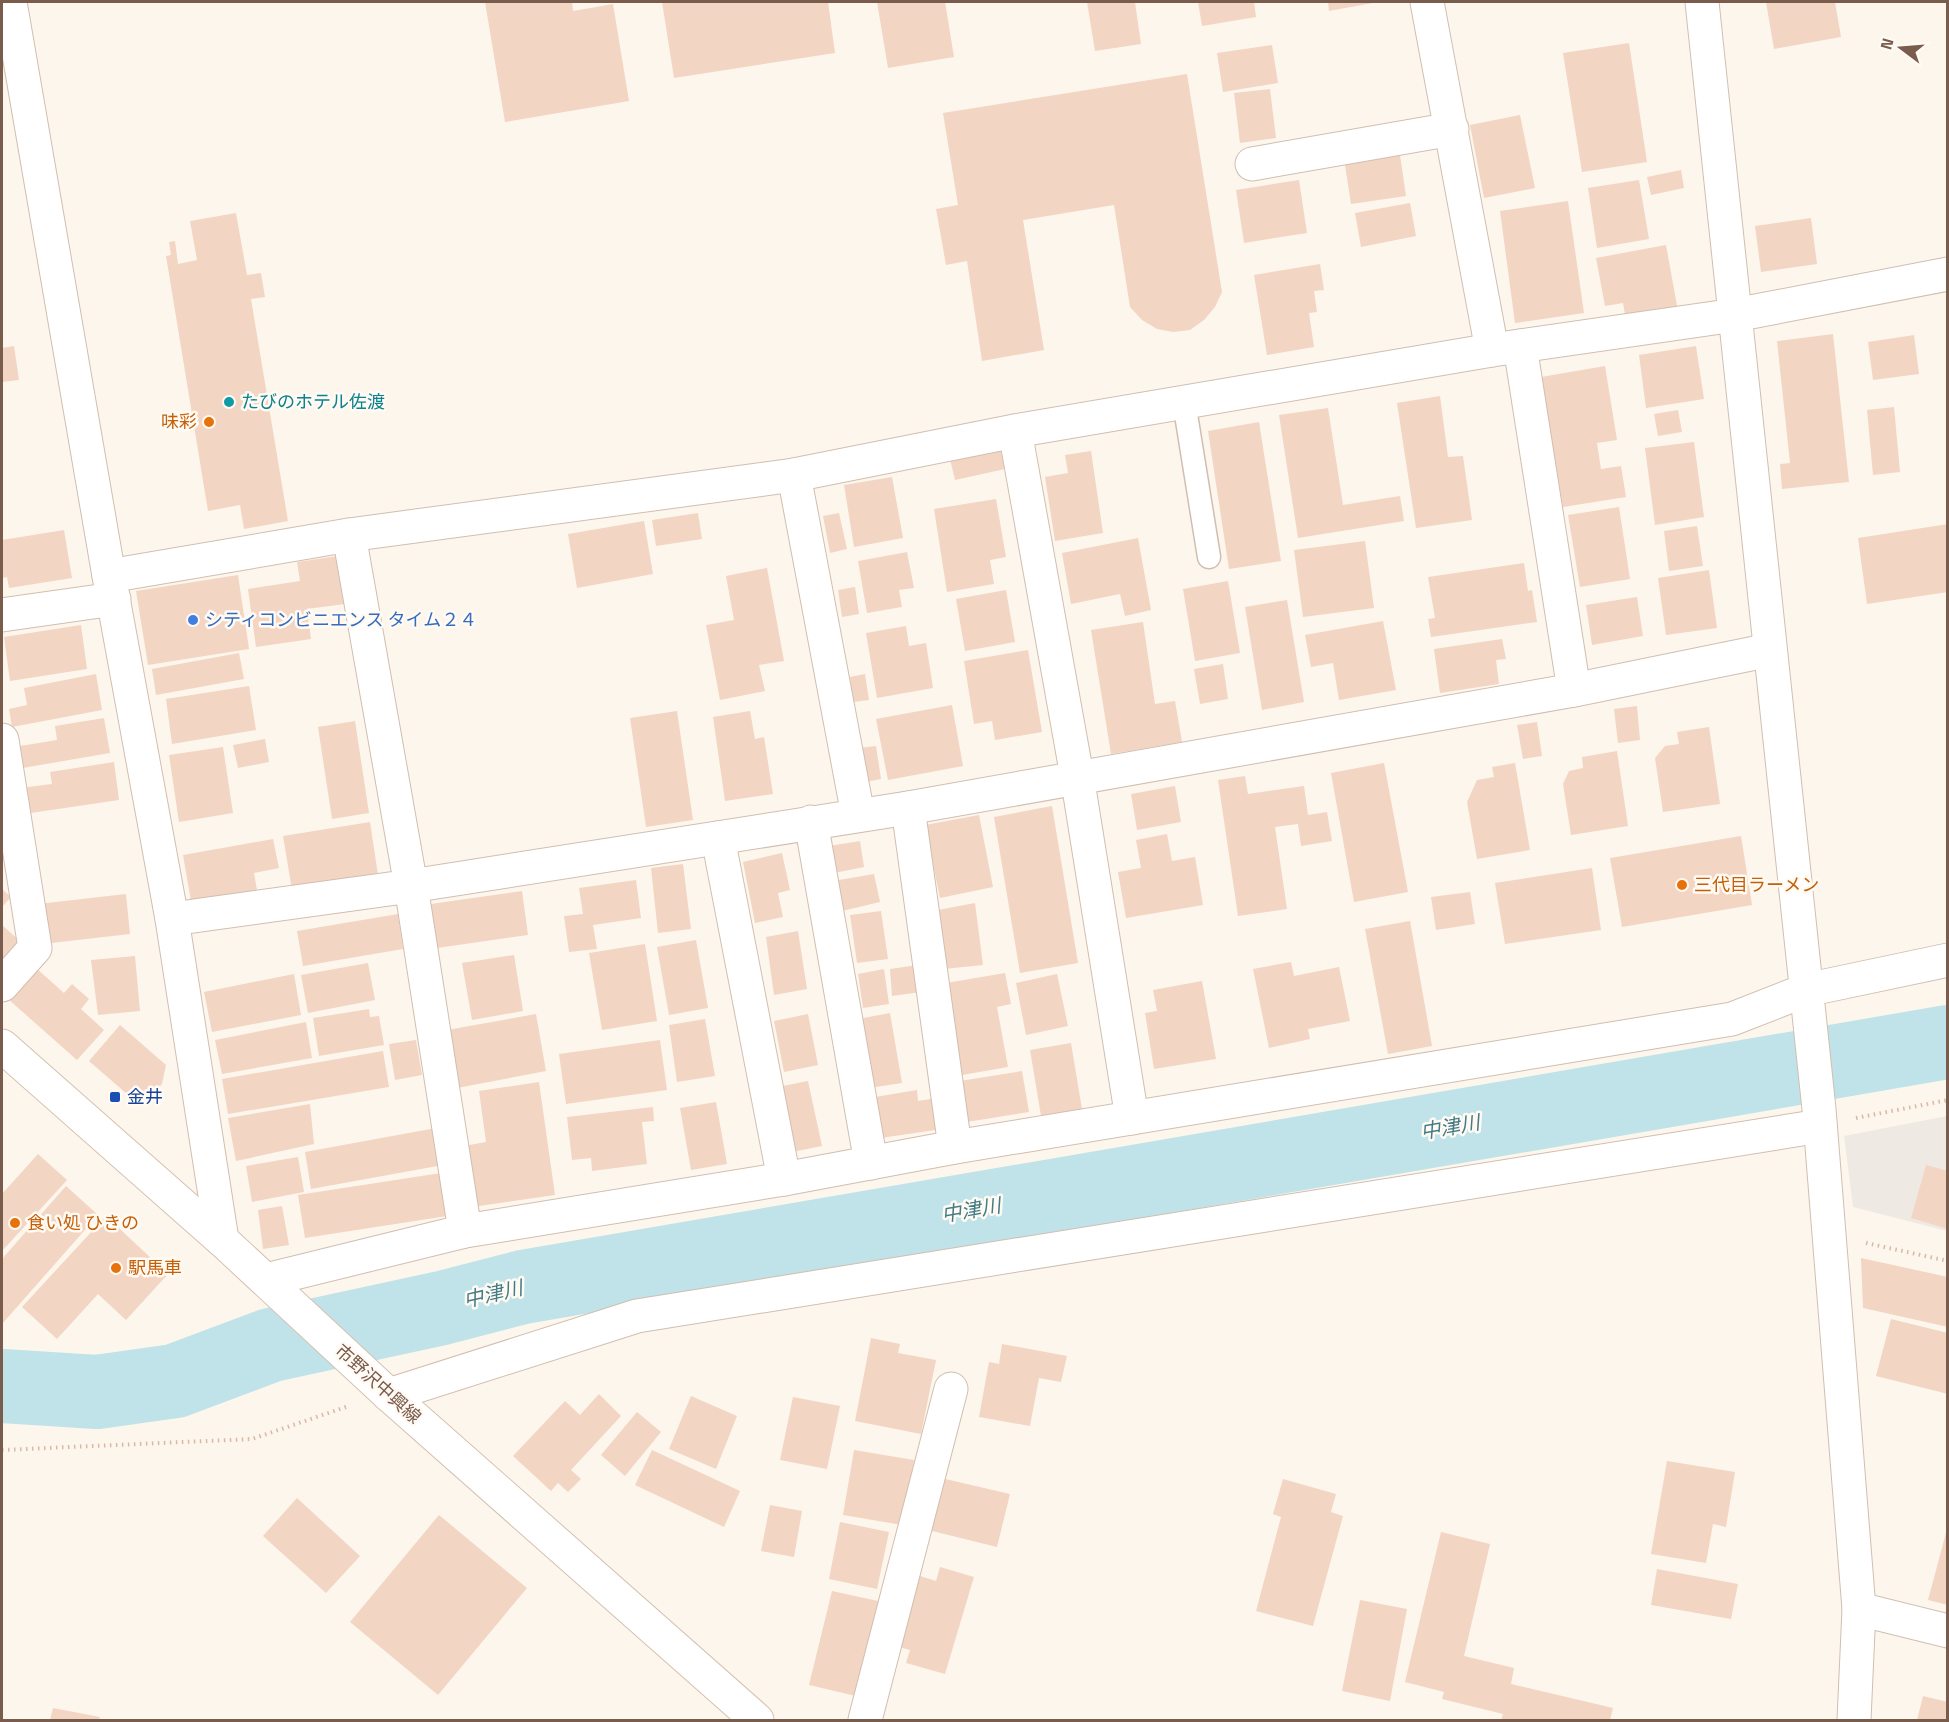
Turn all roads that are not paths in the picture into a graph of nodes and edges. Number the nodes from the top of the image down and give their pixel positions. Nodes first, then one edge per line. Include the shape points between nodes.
1 (10, 2) edge
2 (1427, 2) edge
3 (1702, 2) edge
4 (1452, 129) junction
5 (1252, 164) dead end
6 (1947, 274) edge
7 (1735, 315) junction
8 (1506, 348) junction
9 (1185, 402) junction
10 (1015, 431) junction
11 (794, 475) junction
12 (349, 535) junction
13 (1209, 557) dead end
14 (112, 587) junction
15 (2, 615) edge
16 (1770, 650) junction
17 (1574, 690) junction
18 (2, 740) edge
19 (1077, 776) junction
20 (908, 808) junction
21 (858, 815) junction
22 (811, 822) junction
23 (718, 838) junction
24 (411, 886) junction
25 (172, 919) junction
26 (1947, 960) edge
27 (2, 985) edge
28 (1807, 1001) junction
29 (5, 1057) edge
30 (1819, 1117) junction
31 (1132, 1118) junction
32 (955, 1147) junction
33 (871, 1163) junction
34 (784, 1179) junction
35 (465, 1231) junction
36 (222, 1240) junction
37 (266, 1280) junction
38 (382, 1388) junction
39 (951, 1389) dead end
40 (1859, 1609) junction
41 (1947, 1632) edge
42 (756, 1720) edge
43 (865, 1720) edge
44 (1854, 1720) edge

1 - 14 street
2 - 4 street
3 - 7 street
4 - 5 street
4 - 8 street
6 - 7 street
7 - 8 street
7 - 16 street
8 - 9 street
8 - 17 street
9 - 10 street
9 - 13 lane
10 - 11 street
10 - 19 street
11 - 12 street
11 - 21 street
12 - 14 street
12 - 24 street
14 - 15 street
14 - 25 street
16 - 17 street
16 - 28 street
17 - 19 street
18 - 27 street via 36,948
19 - 20 street
19 - 31 street
20 - 21 street
20 - 32 street
21 - 22 street
22 - 23 street
22 - 33 street
23 - 24 street
23 - 34 street
24 - 25 street
24 - 35 street
25 - 36 street
26 - 28 street
28 - 30 street
28 - 31 street via 1732,1019
29 - 36 street, 市野沢中興線
30 - 38 street via 637,1316
30 - 40 street
31 - 32 street
32 - 33 street
33 - 34 street
34 - 35 street
35 - 37 street
36 - 37 street, 市野沢中興線
37 - 38 street, 市野沢中興線
38 - 42 street, 市野沢中興線
39 - 43 street
40 - 41 street
40 - 44 street

